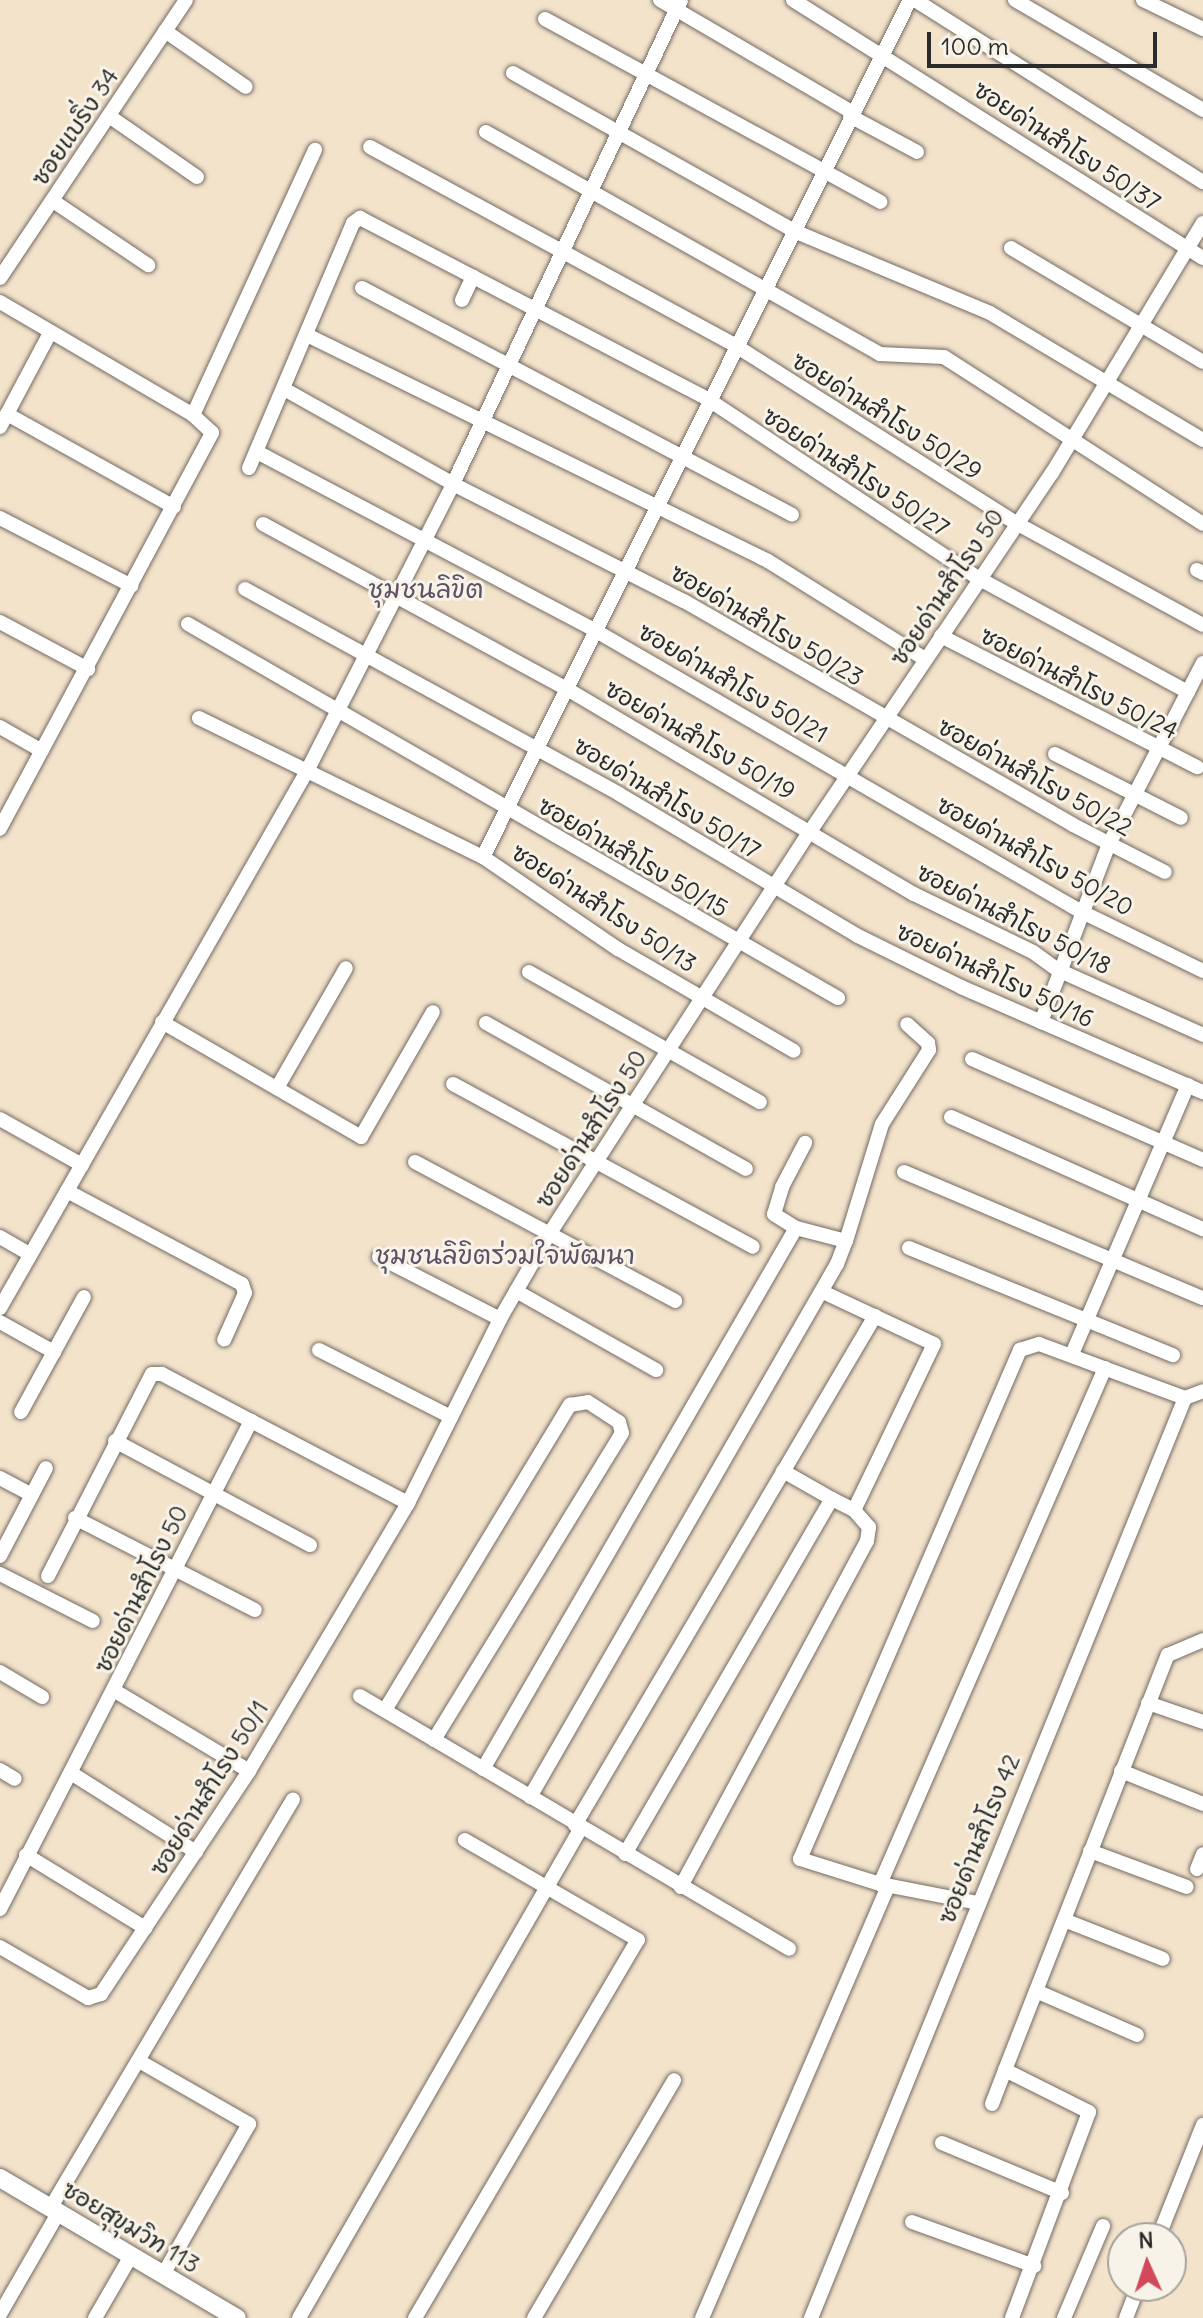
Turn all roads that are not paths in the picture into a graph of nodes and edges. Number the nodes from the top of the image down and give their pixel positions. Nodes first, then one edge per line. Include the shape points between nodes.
1 (186, 0) edge
2 (660, 0) edge
3 (793, 0) edge
4 (912, 0) edge
5 (1015, 0) edge
6 (1150, 2) edge
7 (679, 5) edge
8 (545, 19) dead end
9 (1203, 29) edge
10 (165, 31) junction
11 (881, 54) junction
12 (646, 72) junction
13 (513, 73) dead end
14 (246, 87) dead end
15 (1203, 110) edge
16 (851, 114) junction
17 (109, 116) junction
18 (619, 129) junction
19 (486, 132) dead end
20 (370, 147) dead end
21 (315, 150) dead end
22 (917, 152) dead end
23 (822, 171) junction
24 (197, 177) dead end
25 (1203, 182) edge
26 (591, 187) junction
27 (53, 201) junction
28 (880, 202) dead end
29 (1203, 223) edge
30 (794, 231) junction
31 (563, 248) junction
32 (1011, 248) dead end
33 (1189, 250) junction
34 (1203, 258) edge
35 (148, 265) dead end
36 (473, 276) junction
37 (0, 278) edge
38 (362, 288) dead end
39 (765, 288) junction
40 (462, 300) dead end
41 (0, 302) edge
42 (533, 306) junction
43 (1143, 327) junction
44 (50, 333) junction
45 (309, 336) junction
46 (736, 346) junction
47 (1203, 362) edge
48 (507, 365) junction
49 (1106, 385) junction
50 (284, 389) junction
51 (709, 400) junction
52 (193, 415) junction
53 (4, 421) edge
54 (480, 424) junction
55 (1203, 440) edge
56 (1072, 441) junction
57 (257, 452) junction
58 (682, 457) junction
59 (249, 468) dead end
60 (453, 484) junction
61 (174, 507) junction
62 (656, 510) junction
63 (792, 515) dead end
64 (0, 518) edge
65 (1016, 523) junction
66 (263, 524) dead end
67 (1203, 524) edge
68 (424, 540) junction
69 (625, 571) junction
70 (978, 578) junction
71 (132, 586) junction
72 (245, 589) dead end
73 (396, 597) junction
74 (0, 622) edge
75 (188, 624) dead end
76 (1203, 625) edge
77 (596, 631) junction
78 (941, 636) junction
79 (368, 653) junction
80 (925, 659) junction
81 (1203, 663) edge
82 (88, 669) junction
83 (1195, 687) edge
84 (567, 689) junction
85 (338, 710) junction
86 (199, 718) dead end
87 (886, 718) junction
88 (0, 727) edge
89 (537, 748) junction
90 (1157, 749) junction
91 (42, 751) junction
92 (1055, 754) dead end
93 (1197, 767) dead end
94 (307, 771) junction
95 (848, 774) junction
96 (1133, 795) junction
97 (506, 809) junction
98 (1181, 818) dead end
99 (0, 829) edge
100 (811, 830) junction
101 (1109, 844) junction
102 (483, 857) junction
103 (1165, 872) dead end
104 (774, 887) junction
105 (1080, 911) junction
106 (738, 943) junction
107 (346, 968) dead end
108 (1058, 970) junction
109 (1203, 971) edge
110 (529, 972) dead end
111 (702, 996) junction
112 (838, 998) dead end
113 (433, 1012) dead end
114 (162, 1022) junction
115 (1041, 1022) junction
116 (486, 1023) dead end
117 (907, 1024) dead end
118 (1203, 1035) edge
119 (669, 1050) junction
120 (794, 1051) dead end
121 (972, 1059) dead end
122 (453, 1084) dead end
123 (1188, 1085) junction
124 (277, 1088) junction
125 (1203, 1092) edge
126 (760, 1102) dead end
127 (632, 1108) junction
128 (951, 1117) dead end
129 (0, 1119) edge
130 (805, 1143) dead end
131 (1163, 1143) junction
132 (1203, 1160) edge
133 (415, 1162) dead end
134 (595, 1164) junction
135 (82, 1165) junction
136 (746, 1169) dead end
137 (904, 1172) dead end
138 (67, 1191) junction
139 (1137, 1200) junction
140 (796, 1228) junction
141 (1203, 1229) edge
142 (548, 1236) junction
143 (0, 1237) edge
144 (846, 1241) junction
145 (753, 1247) dead end
146 (909, 1248) dead end
147 (30, 1254) junction
148 (379, 1257) dead end
149 (1112, 1260) junction
150 (516, 1291) junction
151 (825, 1293) junction
152 (84, 1297) dead end
153 (1203, 1298) edge
154 (675, 1301) dead end
155 (0, 1308) edge
156 (875, 1316) junction
157 (500, 1319) junction
158 (1087, 1319) junction
159 (0, 1322) edge
160 (224, 1340) dead end
161 (319, 1350) dead end
162 (54, 1352) junction
163 (1072, 1354) junction
164 (1173, 1355) dead end
165 (1105, 1368) junction
166 (656, 1370) dead end
167 (1203, 1391) edge
168 (1185, 1398) junction
169 (21, 1412) dead end
170 (451, 1417) junction
171 (251, 1421) junction
172 (115, 1441) junction
173 (46, 1468) dead end
174 (783, 1471) junction
175 (0, 1478) edge
176 (213, 1493) junction
177 (32, 1495) junction
178 (832, 1499) junction
179 (408, 1503) junction
180 (854, 1510) junction
181 (75, 1518) junction
182 (310, 1545) dead end
183 (0, 1556) edge
184 (174, 1570) junction
185 (0, 1574) edge
186 (48, 1576) dead end
187 (255, 1610) dead end
188 (93, 1621) dead end
189 (1203, 1640) edge
190 (0, 1672) edge
191 (115, 1691) junction
192 (360, 1696) dead end
193 (42, 1697) dead end
194 (1148, 1703) junction
195 (385, 1710) junction
196 (1203, 1722) edge
197 (434, 1740) junction
198 (483, 1769) junction
199 (0, 1770) edge
200 (249, 1771) junction
201 (1121, 1771) junction
202 (71, 1773) junction
203 (15, 1779) dead end
204 (530, 1797) junction
205 (293, 1800) dead end
206 (1203, 1804) edge
207 (578, 1826) junction
208 (465, 1840) dead end
209 (1090, 1851) junction
210 (196, 1852) junction
211 (625, 1854) junction
212 (1203, 1854) edge
213 (26, 1855) junction
214 (1197, 1869) dead end
215 (884, 1885) junction
216 (681, 1887) junction
217 (1187, 1887) dead end
218 (548, 1888) junction
219 (978, 1903) junction
220 (0, 1909) edge
221 (1064, 1920) junction
222 (145, 1928) junction
223 (0, 1947) edge
224 (789, 1949) dead end
225 (1163, 1959) dead end
226 (1036, 1991) junction
227 (1137, 2035) dead end
228 (139, 2061) junction
229 (1005, 2070) junction
230 (674, 2080) dead end
231 (992, 2104) dead end
232 (1203, 2125) edge
233 (942, 2143) dead end
234 (0, 2178) edge
235 (1062, 2193) junction
236 (55, 2209) junction
237 (912, 2222) dead end
238 (1164, 2222) edge
239 (1103, 2226) dead end
240 (131, 2256) junction
241 (1034, 2266) junction
242 (163, 2275) junction
243 (213, 2312) edge
244 (0, 2314) edge
245 (95, 2318) edge
246 (237, 2318) edge
247 (299, 2318) edge
248 (415, 2318) edge
249 (534, 2318) edge
250 (702, 2318) edge
251 (811, 2318) edge
252 (1012, 2318) edge
253 (1064, 2318) edge

1 - 10 street, ซอยแบริ่ง 34
2 - 7 street
3 - 11 street, ซอยด่านสำโรง 50/37
4 - 11 street
4 - 25 street
5 - 15 street
6 - 9 street
7 - 12 street
7 - 16 street
8 - 12 street
10 - 14 street
10 - 17 street, ซอยแบริ่ง 34
11 - 16 street
11 - 33 street, ซอยด่านสำโรง 50/37
12 - 18 street
12 - 23 street
13 - 18 street
16 - 22 street
16 - 23 street
17 - 24 street
17 - 27 street, ซอยแบริ่ง 34
18 - 26 street
18 - 30 street
19 - 26 street
20 - 31 street, ซอยด่านสำโรง 50/29
21 - 52 street
23 - 28 street
23 - 30 street
26 - 31 street
26 - 39 street
27 - 35 street
27 - 37 street, ซอยแบริ่ง 34
29 - 33 street, ซอยด่านสำโรง 50
30 - 39 street
30 - 49 street via 978,306
31 - 42 street
31 - 46 street, ซอยด่านสำโรง 50/29
32 - 43 street
33 - 34 street, ซอยด่านสำโรง 50/37
33 - 43 street, ซอยด่านสำโรง 50
36 - 40 street
36 - 42 street, ซอยด่านสำโรง 50/27
36 - 45 street, ซอยด่านสำโรง 50/27 via 360,218 353,223
38 - 48 street
39 - 46 street
39 - 56 street via 880,354 944,357
41 - 44 street
42 - 48 street
42 - 51 street, ซอยด่านสำโรง 50/27
43 - 47 street
43 - 49 street, ซอยด่านสำโรง 50
44 - 52 street
44 - 53 street
45 - 50 street
45 - 54 street
46 - 51 street
46 - 65 street, ซอยด่านสำโรง 50/29
48 - 54 street
48 - 58 street
49 - 55 street
49 - 56 street, ซอยด่านสำโรง 50
50 - 57 street
50 - 60 street, ซอยด่านสำโรง 50/23
51 - 58 street
51 - 70 street, ซอยด่านสำโรง 50/27
52 - 61 street via 212,433
53 - 61 street
54 - 60 street
54 - 62 street
56 - 65 street, ซอยด่านสำโรง 50
56 - 67 street
57 - 59 street
57 - 68 street, ซอยด่านสำโรง 50/21
58 - 62 street
58 - 63 street
60 - 68 street
60 - 69 street, ซอยด่านสำโรง 50/23
61 - 71 street
62 - 69 street
62 - 80 street via 768,561
64 - 71 street
65 - 70 street, ซอยด่านสำโรง 50
65 - 76 street, ซอยด่านสำโรง 50/29
66 - 73 street, ซอยด่านสำโรง 50/19
68 - 73 street
68 - 77 street, ซอยด่านสำโรง 50/21
69 - 77 street
69 - 87 street, ซอยด่านสำโรง 50/23
70 - 78 street, ซอยด่านสำโรง 50
70 - 83 street, ซอยด่านสำโรง 50/27
71 - 82 street
72 - 79 street, ซอยด่านสำโรง 50/17
73 - 79 street
73 - 84 street, ซอยด่านสำโรง 50/19
74 - 82 street
75 - 85 street, ซอยด่านสำโรง 50/15
77 - 84 street
77 - 95 street, ซอยด่านสำโรง 50/21
78 - 80 street, ซอยด่านสำโรง 50
78 - 90 street, ซอยด่านสำโรง 50/24
79 - 85 street
79 - 89 street, ซอยด่านสำโรง 50/17
80 - 87 street, ซอยด่านสำโรง 50
81 - 83 street
82 - 91 street
83 - 90 street
84 - 89 street
84 - 100 street, ซอยด่านสำโรง 50/19
85 - 94 street
85 - 97 street, ซอยด่านสำโรง 50/15
86 - 94 street, ซอยด่านสำโรง 50/13
87 - 95 street, ซอยด่านสำโรง 50
87 - 101 street, ซอยด่านสำโรง 50/22
88 - 91 street
89 - 97 street
89 - 104 street, ซอยด่านสำโรง 50/17
90 - 93 street, ซอยด่านสำโรง 50/24
90 - 96 street
91 - 99 street
92 - 96 street
94 - 102 street, ซอยด่านสำโรง 50/13
94 - 114 street
95 - 100 street, ซอยด่านสำโรง 50
95 - 105 street, ซอยด่านสำโรง 50/20
96 - 98 street
96 - 101 street
97 - 102 street
97 - 106 street, ซอยด่านสำโรง 50/15
100 - 104 street, ซอยด่านสำโรง 50
100 - 108 street, ซอยด่านสำโรง 50/18 via 914,894 1033,952
101 - 103 street, ซอยด่านสำโรง 50/22
101 - 105 street
102 - 111 street, ซอยด่านสำโรง 50/13 via 618,949
104 - 106 street, ซอยด่านสำโรง 50
104 - 115 street, ซอยด่านสำโรง 50/16 via 858,936
105 - 108 street
105 - 109 street, ซอยด่านสำโรง 50/20
106 - 111 street, ซอยด่านสำโรง 50
106 - 112 street, ซอยด่านสำโรง 50/15
107 - 124 street
108 - 115 street
108 - 118 street, ซอยด่านสำโรง 50/18
110 - 119 street
111 - 119 street, ซอยด่านสำโรง 50
111 - 120 street, ซอยด่านสำโรง 50/13
113 - 124 street via 361,1137
114 - 124 street
114 - 135 street
115 - 123 street, ซอยด่านสำโรง 50/16
116 - 127 street
117 - 144 street via 929,1050 882,1124
119 - 126 street
119 - 127 street, ซอยด่านสำโรง 50
121 - 131 street
122 - 134 street
123 - 125 street, ซอยด่านสำโรง 50/16
123 - 131 street
127 - 134 street, ซอยด่านสำโรง 50
127 - 136 street
128 - 139 street
129 - 135 street
130 - 140 street via 774,1211 780,1221
131 - 132 street
131 - 139 street
133 - 142 street
134 - 142 street, ซอยด่านสำโรง 50
134 - 145 street
135 - 138 street
137 - 149 street
138 - 147 street
138 - 160 street via 242,1284 245,1293
139 - 141 street
139 - 149 street
140 - 144 street
140 - 198 street
142 - 150 street, ซอยด่านสำโรง 50
142 - 154 street
143 - 147 street
144 - 151 street
146 - 158 street
147 - 155 street
148 - 157 street
149 - 153 street
149 - 158 street
150 - 157 street, ซอยด่านสำโรง 50
150 - 166 street
151 - 156 street
151 - 204 street
152 - 162 street
156 - 174 street
156 - 180 street via 931,1339 934,1351
157 - 170 street, ซอยด่านสำโรง 50
158 - 163 street
158 - 164 street
159 - 162 street
161 - 170 street
162 - 169 street
163 - 165 street
163 - 215 street via 1039,1344 1020,1350 800,1859
165 - 168 street
165 - 215 street
167 - 168 street
168 - 219 street, ซอยด่านสำโรง 42
170 - 179 street, ซอยด่านสำโรง 50
171 - 172 street via 156,1373 147,1379
171 - 176 street, ซอยด่านสำโรง 50
171 - 179 street
172 - 176 street
172 - 181 street
173 - 177 street
174 - 178 street
174 - 207 street
175 - 177 street
176 - 182 street
176 - 184 street, ซอยด่านสำโรง 50
177 - 183 street
178 - 180 street
178 - 211 street
179 - 200 street, ซอยด่านสำโรง 50/1
180 - 216 street via 869,1527 867,1541
181 - 184 street
181 - 186 street
184 - 187 street
184 - 191 street, ซอยด่านสำโรง 50
185 - 188 street
189 - 194 street via 1168,1655
190 - 193 street
191 - 200 street
191 - 202 street, ซอยด่านสำโรง 50
192 - 195 street
194 - 196 street
194 - 201 street
195 - 197 street
195 - 197 street via 570,1405 588,1402 619,1422 622,1433
197 - 198 street
198 - 204 street
199 - 203 street
200 - 210 street, ซอยด่านสำโรง 50/1
201 - 206 street
201 - 209 street
202 - 210 street
202 - 213 street, ซอยด่านสำโรง 50
204 - 207 street
205 - 228 street
207 - 211 street
207 - 218 street
208 - 218 street
209 - 217 street
209 - 221 street
210 - 222 street, ซอยด่านสำโรง 50/1
211 - 216 street
212 - 214 street
213 - 220 street, ซอยด่านสำโรง 50
213 - 222 street
215 - 219 street
215 - 250 street
216 - 224 street
218 - 247 street via 499,1964
218 - 248 street via 638,1940
219 - 251 street, ซอยด่านสำโรง 42
221 - 225 street
221 - 226 street
222 - 223 street, ซอยด่านสำโรง 50/1 via 95,1998
226 - 227 street
226 - 229 street
228 - 236 street
228 - 242 street via 246,2121 250,2129
229 - 231 street
229 - 235 street via 1089,2112
230 - 249 street
232 - 238 street
233 - 235 street
234 - 236 main road, ซอยสุขุมวิท 113
235 - 241 street
236 - 240 main road, ซอยสุขุมวิท 113
236 - 244 street
237 - 241 street
239 - 253 street
240 - 242 main road, ซอยสุขุมวิท 113
240 - 245 street
241 - 252 street
242 - 243 main road, ซอยสุขุมวิท 113
243 - 246 main road, ซอยสุขุมวิท 113

